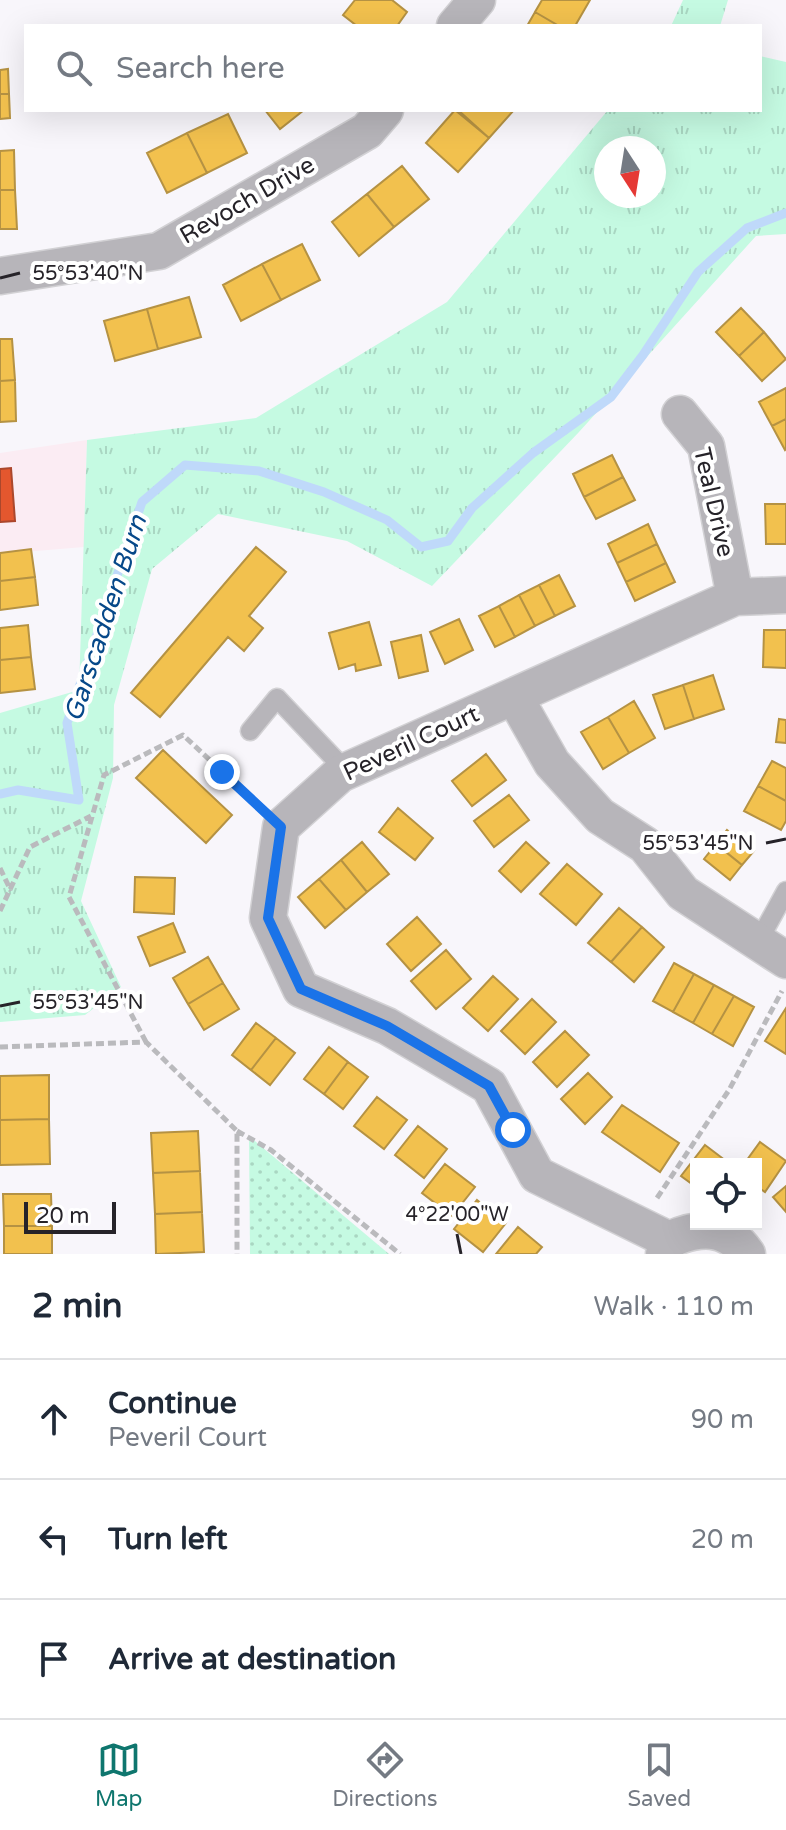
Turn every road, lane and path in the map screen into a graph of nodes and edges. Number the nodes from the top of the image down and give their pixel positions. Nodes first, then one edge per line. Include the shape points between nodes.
1 (477, 0) edge
2 (457, 24) edge
3 (383, 112) edge
4 (0, 276) edge
5 (680, 414) dead end
6 (786, 595) edge
7 (735, 597) junction
8 (514, 696) junction
9 (250, 731) dead end
10 (346, 771) junction
11 (92, 815) junction
12 (281, 827) junction
13 (0, 868) edge
14 (11, 891) junction
15 (786, 891) edge
16 (0, 911) edge
17 (772, 951) edge
18 (786, 983) edge
19 (146, 1042) junction
20 (0, 1047) edge
21 (237, 1131) junction
22 (657, 1240) edge
23 (237, 1254) edge
24 (400, 1254) edge
25 (747, 1254) edge

1 - 2 street
3 - 4 street, Revoch Drive via 367,131 159,251
5 - 7 street, Teal Drive via 706,446
6 - 7 street
7 - 8 street, Peveril Court
8 - 10 street, Peveril Court
8 - 17 street via 552,763 600,816 645,845 683,893
9 - 10 lane via 277,698
10 - 12 street, Peveril Court
11 - 12 path via 104,775 183,735
11 - 14 path via 30,847
11 - 19 path via 69,897
12 - 22 street via 268,918 301,989 387,1026 489,1086 537,1175
13 - 14 path
14 - 16 path
15 - 17 lane
18 - 22 path
19 - 20 path
19 - 21 path
21 - 23 path
21 - 24 path via 271,1150
22 - 25 street via 712,1229 734,1238

